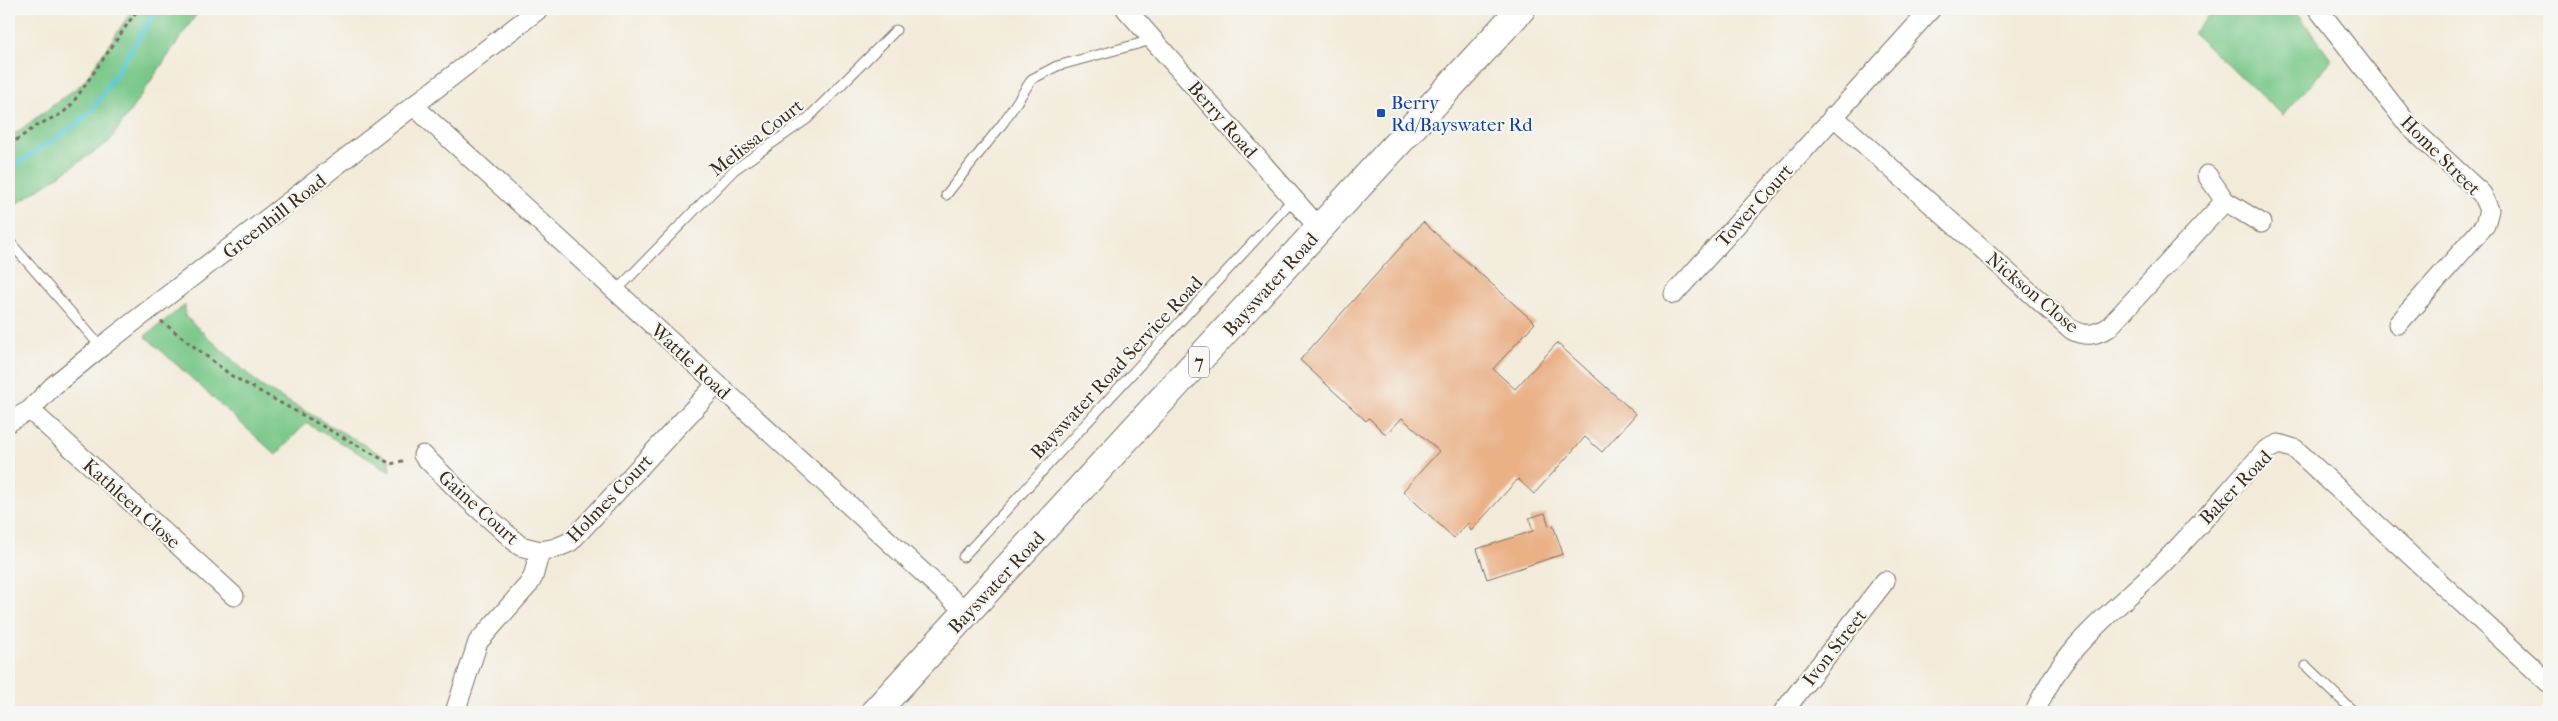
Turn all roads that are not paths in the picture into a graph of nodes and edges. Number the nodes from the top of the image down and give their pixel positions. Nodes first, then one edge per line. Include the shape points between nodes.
1 (540, 9) edge
2 (1126, 9) edge
3 (1521, 9) edge
4 (1931, 9) edge
5 (2318, 9) edge
6 (896, 30) dead end
7 (1153, 40) junction
8 (414, 107) junction
9 (1833, 116) junction
10 (2206, 175) dead end
11 (946, 196) dead end
12 (1293, 199) junction
13 (2226, 201) junction
14 (2261, 223) dead end
15 (1320, 229) junction
16 (9, 241) edge
17 (616, 290) junction
18 (1674, 294) dead end
19 (2398, 324) dead end
20 (101, 347) junction
21 (716, 385) junction
22 (30, 410) junction
23 (9, 422) edge
24 (423, 456) road end
25 (540, 552) junction
26 (963, 557) dead end
27 (1885, 581) dead end
28 (234, 596) dead end
29 (967, 613) junction
30 (2306, 666) dead end
31 (2549, 683) edge
32 (455, 712) edge
33 (874, 712) edge
34 (1783, 712) edge
35 (2035, 712) edge
36 (2354, 712) edge

1 - 8 street, Greenhill Road
2 - 7 street, Berry Road
3 - 15 main road, Bayswater Road / 7
4 - 9 street
5 - 19 street, Home Street via 2409,126 2482,194 2489,210 2486,226
6 - 17 lane, Melissa Court via 807,119 734,170
7 - 11 lane via 1057,66 1032,79
7 - 12 street, Berry Road
8 - 17 street, Wattle Road
8 - 20 street, Greenhill Road
9 - 13 street, Nickson Close via 2072,330 2084,336 2108,328
9 - 18 street, Tower Court
10 - 13 street
12 - 15 street, Berry Road
12 - 26 lane, Bayswater Road Service Road
13 - 14 street
15 - 29 main road, Bayswater Road / 7
16 - 20 lane
17 - 21 street, Wattle Road
20 - 22 street, Greenhill Road via 53,386
21 - 25 street, Holmes Court via 570,542
21 - 29 street, Wattle Road
22 - 23 street, Greenhill Road
22 - 28 street, Kathleen Close
24 - 25 street, Gaine Court via 520,546
25 - 32 street via 529,584 478,642
27 - 34 street, Ivon Street
29 - 33 main road, Bayswater Road / 7
30 - 36 lane
31 - 35 street, Baker Road via 2295,449 2279,444 2266,450 2158,568 2080,640 2044,691

